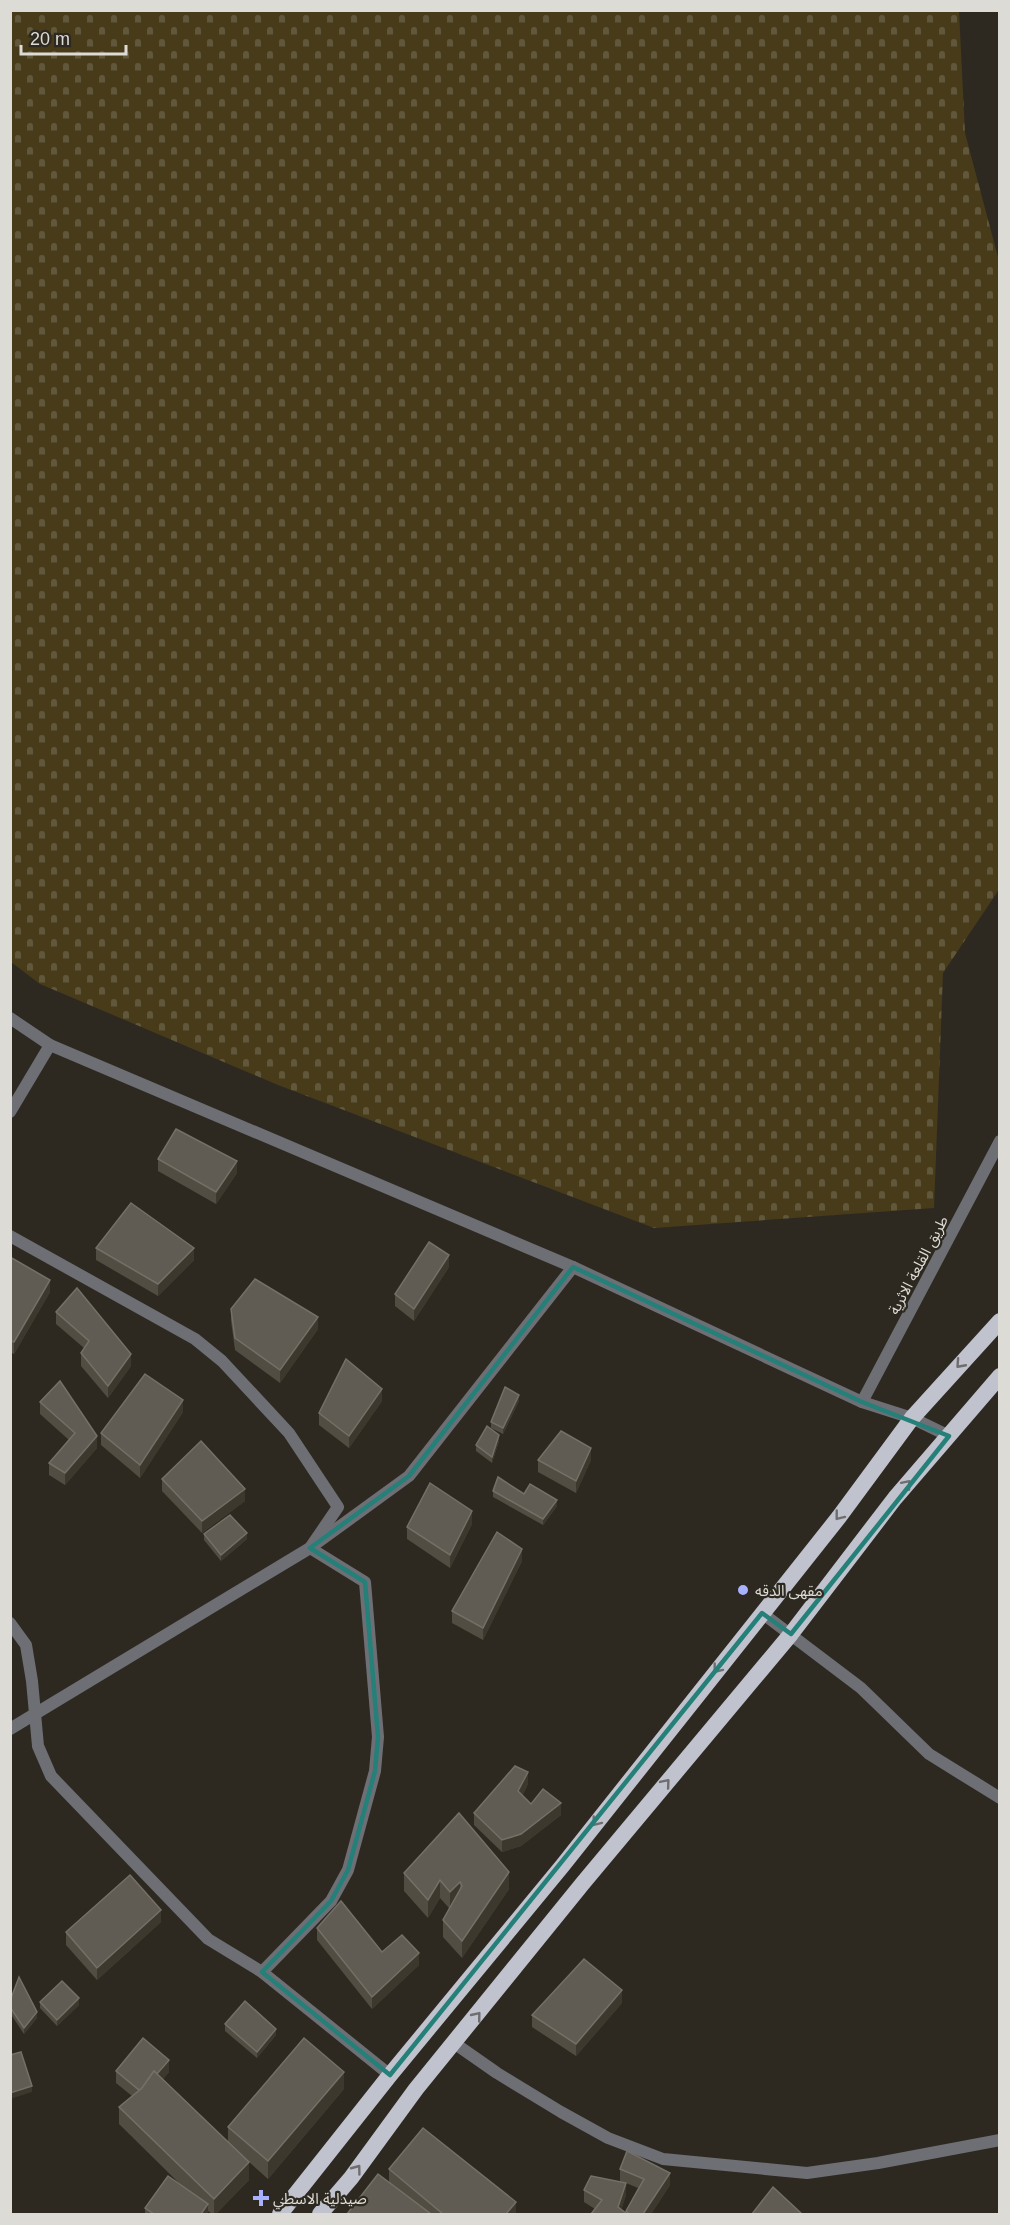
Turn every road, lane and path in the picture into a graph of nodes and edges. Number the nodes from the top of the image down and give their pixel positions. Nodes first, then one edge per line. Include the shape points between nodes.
1 (10, 1018) edge
2 (50, 1045) junction
3 (10, 1112) edge
4 (999, 1142) edge
5 (10, 1236) edge
6 (573, 1267) junction
7 (999, 1321) edge
8 (999, 1376) edge
9 (862, 1402) junction
10 (912, 1418) junction
11 (950, 1436) junction
12 (310, 1548) junction
13 (762, 1613) junction
14 (10, 1623) edge
15 (791, 1634) junction
16 (34, 1716) junction
17 (10, 1729) edge
18 (999, 1798) edge
19 (262, 1972) junction
20 (454, 2043) junction
21 (390, 2075) junction
22 (999, 2140) edge
23 (282, 2214) edge
24 (320, 2214) edge

1 - 2 street
2 - 3 street
2 - 6 street
4 - 9 street, طريق القلعة الاثرية
5 - 12 street via 195,1339 222,1361 289,1433 338,1507
6 - 9 street
6 - 12 street via 409,1476
7 -> 10 highway
8 - 11 highway
9 - 10 street
10 - 11 street
10 -> 13 highway
15 -> 11 highway via 895,1498
12 - 16 street
12 - 19 street via 365,1582 378,1737 375,1771 348,1870 331,1901
13 - 15 street
13 -> 21 highway via 563,1865
14 - 16 street via 26,1645
15 - 18 street via 861,1689 929,1754
20 -> 15 highway
16 - 17 street
16 - 19 street via 38,1746 51,1776 208,1939
19 - 21 street
20 - 22 street via 570,2117 608,2138 663,2159 807,2173
24 -> 20 highway
21 - 23 highway

